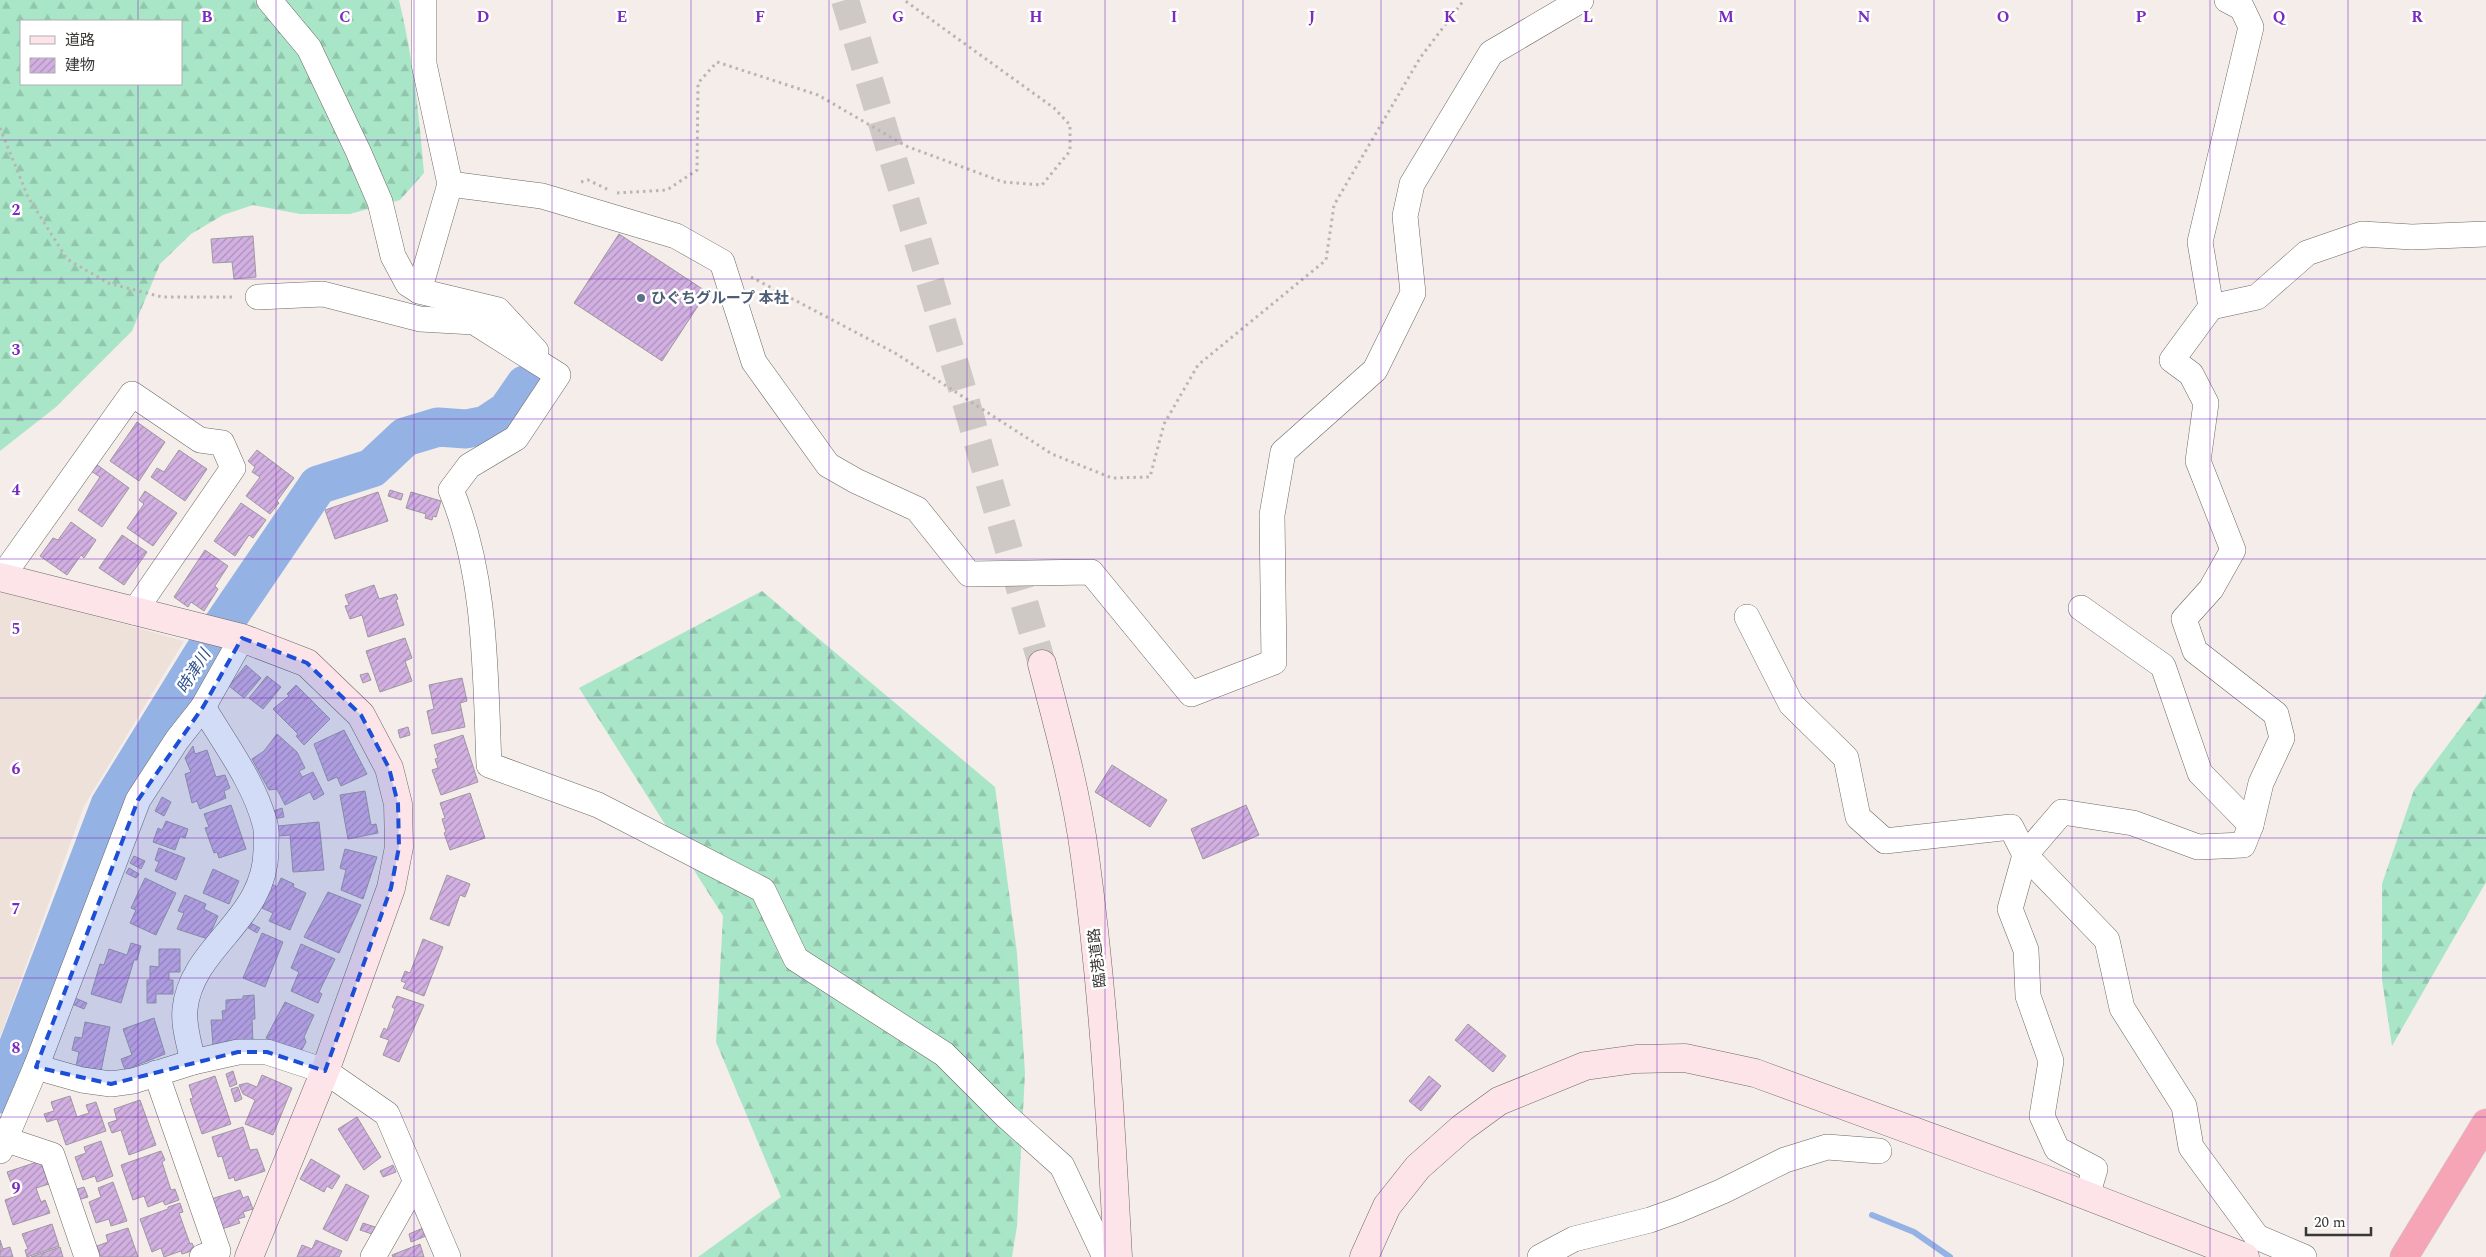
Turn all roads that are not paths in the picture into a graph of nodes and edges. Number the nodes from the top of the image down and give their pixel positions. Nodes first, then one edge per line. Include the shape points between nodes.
1 (269, 0) edge
2 (424, 0) edge
3 (1581, 0) edge
4 (2227, 0) edge
5 (450, 184) junction
6 (2486, 234) edge
7 (419, 292) junction
8 (258, 297) road end
9 (2212, 306) junction
10 (558, 376) junction
11 (1, 577) edge
12 (2081, 608) dead end
13 (134, 612) junction
14 (1748, 617) dead end
15 (241, 638) junction
16 (1042, 664) tunnel mouth
17 (203, 707) junction
18 (2251, 825) junction
19 (2025, 855) junction
20 (193, 1062) junction
21 (36, 1067) junction
22 (325, 1071) junction
23 (156, 1074) junction
24 (2486, 1123) edge
25 (2, 1145) edge
26 (1879, 1151) dead end
27 (415, 1183) junction
28 (2087, 1196) junction
29 (2409, 1248) edge
30 (87, 1257) edge
31 (202, 1257) edge
32 (249, 1257) edge
33 (373, 1257) edge
34 (448, 1257) edge
35 (1105, 1257) edge
36 (1118, 1257) edge
37 (1364, 1257) edge
38 (1540, 1257) edge
39 (2245, 1257) edge
40 (2304, 1257) edge

1 - 7 street via 309,48 380,202 393,256 408,284
2 - 5 street via 424,64
3 - 5 street via 1491,53 1412,184 1405,216 1413,293 1375,370 1283,452 1272,515 1274,662 1192,694 1091,572 969,574 917,509 856,482 828,465 754,362 722,262 676,236 542,196
4 - 9 street via 2242,8 2250,27 2200,242
5 - 7 street
6 - 9 street via 2412,237 2362,234 2307,253 2257,297
7 - 10 street via 498,310
8 - 10 street via 323,294 420,319 474,322
9 - 18 street via 2172,360 2191,374 2206,402 2198,461 2233,550 2211,589 2184,619 2195,651 2276,714 2282,738 2261,783
10 - 35 street via 516,438 469,466 451,490 464,522 483,624 489,765 598,805 763,890 796,958 944,1054 1062,1166
11 - 13 street
11 - 13 street via 132,394 200,440 222,444 233,468
12 - 18 street via 2163,666 2200,773
13 - 15 street
14 - 19 street via 1791,704 1846,758 1858,817 1885,841 2011,826
15 - 17 street
15 - 22 street via 308,663 361,715 389,768 398,804 399,847 391,888
16 - 36 street, 臨港道路 via 1085,854 1103,1010
17 - 20 street via 253,792 265,825 266,863 253,898 240,919 194,976 185,1010
17 - 21 street via 176,740 138,800
18 - 19 street via 2243,845 2198,847 2133,823 2062,812
19 - 28 street via 2010,908 2026,950 2028,996 2050,1061 2042,1116 2057,1149 2095,1169
19 - 40 street via 2107,940 2122,1008 2184,1106 2191,1147 2257,1237
20 - 22 street via 238,1052 267,1052
20 - 23 street
21 - 23 street via 82,1080 111,1084
21 - 25 street
22 - 27 street via 386,1114
22 - 32 street
23 - 31 street via 218,1251
24 - 29 highway
25 - 30 street via 52,1155
26 - 38 street via 1827,1148 1785,1160 1678,1210 1574,1239
27 - 33 street
27 - 34 street
28 - 37 street via 1755,1073 1686,1058 1636,1059 1585,1066 1499,1102 1462,1128 1418,1167 1387,1206
28 - 39 street

